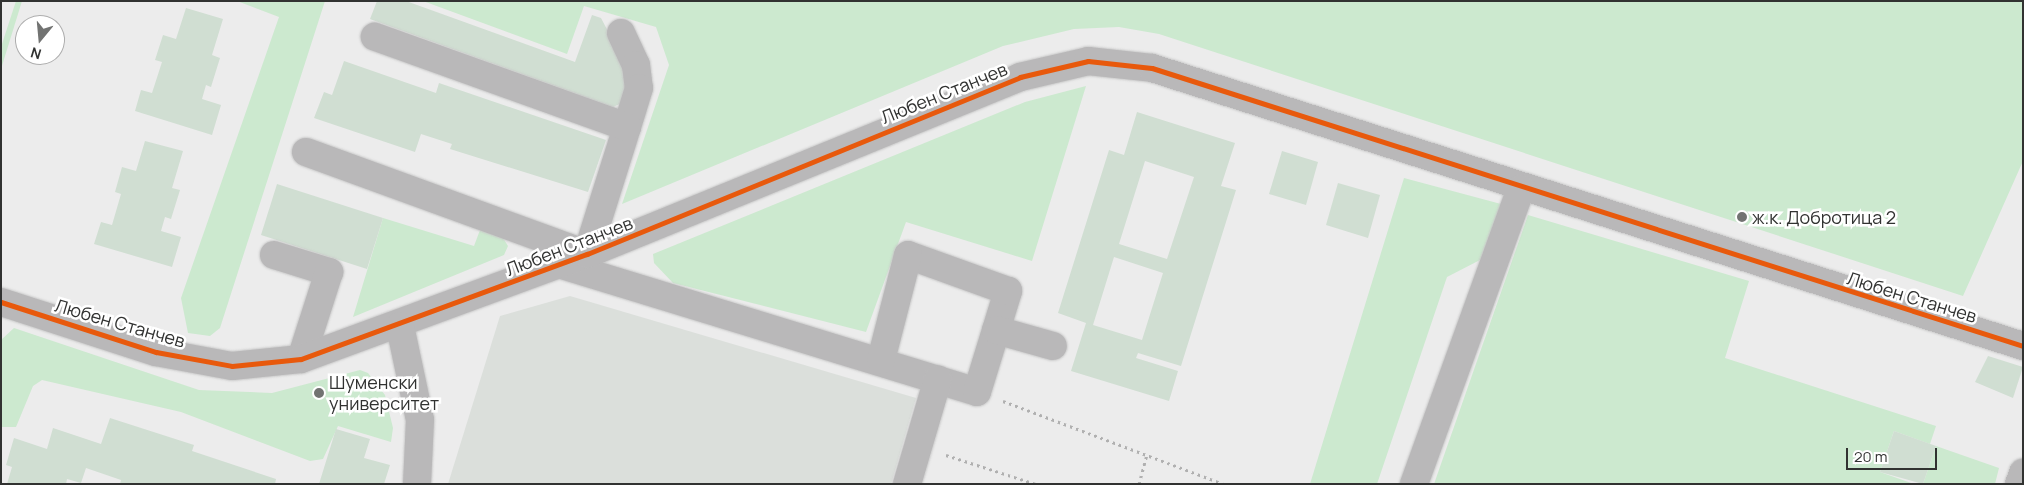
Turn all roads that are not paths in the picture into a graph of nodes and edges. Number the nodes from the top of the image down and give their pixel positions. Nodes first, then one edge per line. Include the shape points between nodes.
1 (621, 33) dead end
2 (375, 37) dead end
3 (627, 127) junction
4 (306, 152) dead end
5 (1521, 189) junction
6 (587, 254) junction
7 (274, 255) dead end
8 (559, 264) junction
9 (1, 302) edge
10 (400, 326) junction
11 (996, 330) junction
12 (1053, 346) dead end
13 (2023, 346) edge
14 (301, 359) junction
15 (881, 360) junction
16 (938, 379) junction
17 (2023, 473) edge
18 (417, 484) edge
19 (907, 484) edge
20 (1414, 484) edge
21 (2019, 484) edge

1 - 3 street via 636,65 639,88
2 - 3 street
3 - 6 street
4 - 6 street
5 - 6 street, Любен Станчев via 1152,68 1088,61 1020,77
5 - 13 street, Любен Станчев
5 - 20 street
6 - 8 street, Любен Станчев
7 - 14 street via 329,272
8 - 10 street, Любен Станчев
8 - 15 street
9 - 14 street, Любен Станчев via 156,352 232,366
10 - 14 street, Любен Станчев
10 - 18 street via 420,420
11 - 12 street
11 - 15 street via 1008,291 908,255
11 - 16 street via 977,392
15 - 16 street
16 - 19 street
17 - 21 street

